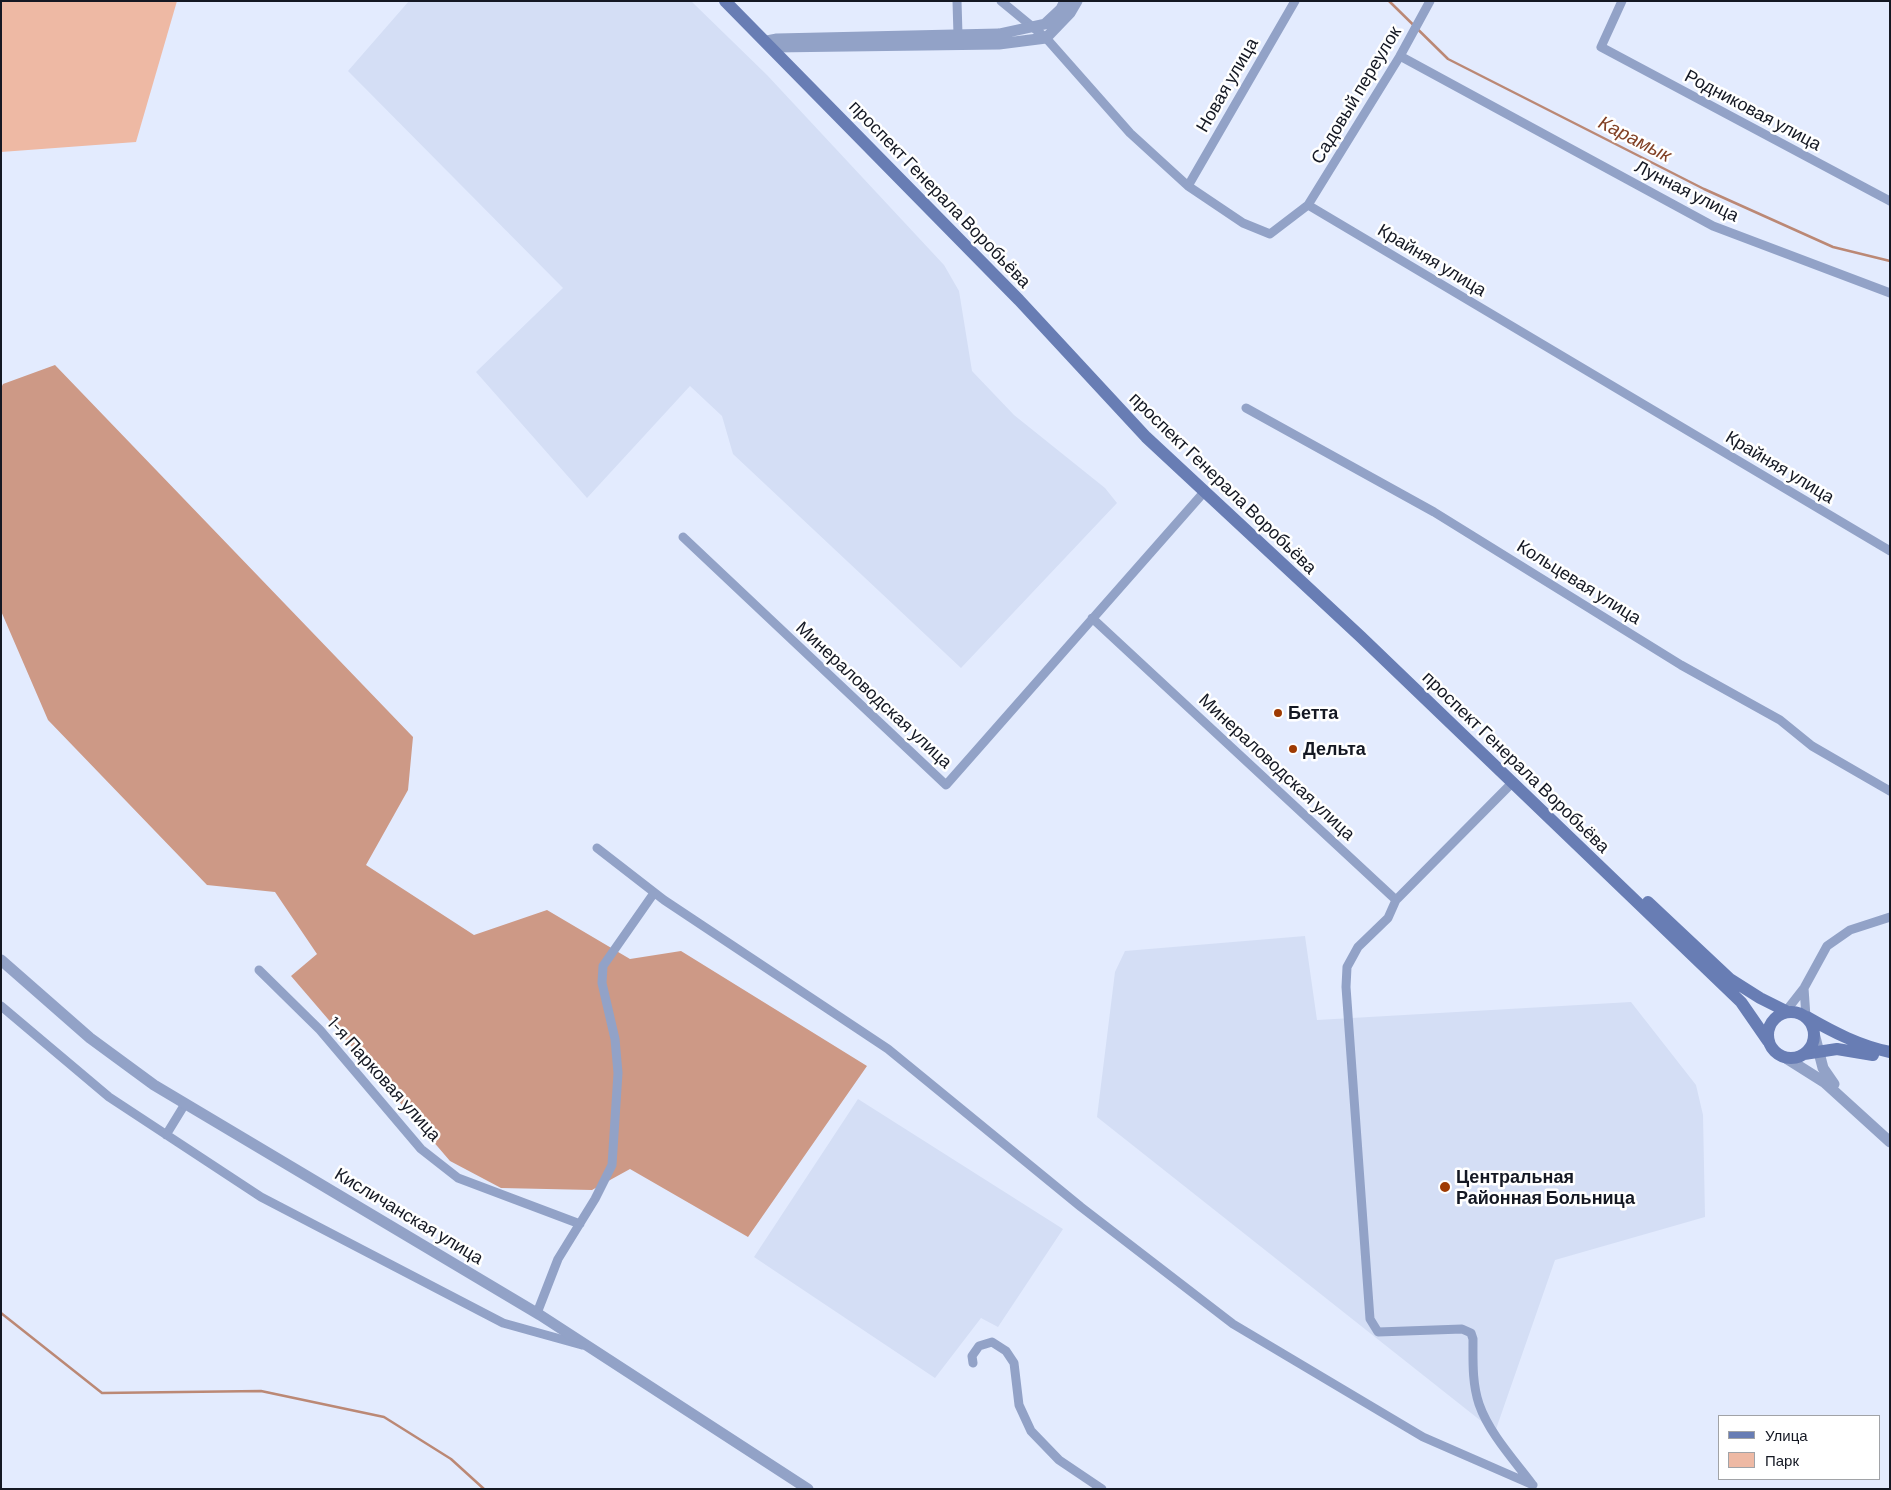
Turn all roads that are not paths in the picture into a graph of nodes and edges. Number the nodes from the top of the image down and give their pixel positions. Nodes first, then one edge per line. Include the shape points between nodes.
1 (725, 1) edge
2 (737, 1) edge
3 (957, 1) edge
4 (1001, 1) edge
5 (1065, 1) edge
6 (1077, 1) edge
7 (1295, 1) edge
8 (1430, 1) edge
9 (1622, 1) edge
10 (1032, 26) junction
11 (958, 35) junction
12 (1046, 38) junction
13 (775, 44) junction
14 (1400, 56) junction
15 (1188, 186) junction
16 (1890, 201) edge
17 (1308, 205) junction
18 (1890, 293) edge
19 (1246, 408) dead end
20 (1204, 491) junction
21 (683, 537) dead end
22 (1890, 551) edge
23 (1092, 618) junction
24 (1513, 782) junction
25 (1890, 790) edge
26 (596, 848) dead end
27 (654, 893) junction
28 (1396, 900) junction
29 (1890, 917) edge
30 (1, 960) edge
31 (259, 970) dead end
32 (1715, 972) junction
33 (1804, 988) junction
34 (1, 1006) edge
35 (1786, 1011) junction
36 (1806, 1017) junction
37 (1814, 1033) junction
38 (1768, 1041) junction
39 (1837, 1049) junction
40 (1817, 1052) junction
41 (1890, 1052) edge
42 (1804, 1054) junction
43 (1786, 1058) junction
44 (1890, 1060) edge
45 (1824, 1078) junction
46 (185, 1104) junction
47 (166, 1134) junction
48 (1890, 1136) edge
49 (1890, 1142) edge
50 (580, 1224) junction
51 (537, 1313) junction
52 (589, 1347) junction
53 (973, 1363) dead end
54 (1534, 1487) edge
55 (808, 1489) edge
56 (1102, 1489) edge

1 - 13 main road, проспект Генерала Воробьёва
2 - 13 main road, проспект Генерала Воробьёва
3 - 11 street
4 - 10 street
5 - 10 street via 1045,24
6 - 12 street
7 - 15 street, Новая улица
8 - 14 street, Садовый переулок
9 - 16 street, Родниковая улица via 1601,47
10 - 11 street via 999,34
10 - 12 street
11 - 13 street
12 - 13 street via 999,44
12 - 15 street via 1130,133
13 - 20 main road, проспект Генерала Воробьёва via 1146,437
13 - 32 main road, проспект Генерала Воробьёва via 1154,434
14 - 17 street, Садовый переулок
14 - 18 street, Лунная улица via 1712,226
15 - 17 street via 1243,224 1270,234
17 - 22 street, Крайняя улица
19 - 25 street, Кольцевая улица via 1434,512 1681,665 1780,720 1812,746
20 - 23 street, Минераловодская улица
20 - 24 main road, проспект Генерала Воробьёва
21 - 23 street, Минераловодская улица via 946,785
23 - 28 street, Минераловодская улица
24 - 28 street
24 - 32 main road, проспект Генерала Воробьёва
26 - 27 street
27 - 50 street via 603,966 602,983 615,1039 618,1073 612,1165
27 - 54 street via 888,1049 1081,1207 1233,1324 1423,1437
28 - 54 street via 1388,918 1358,947 1347,967 1355,1133 1369,1313 1378,1332 1462,1329 1470,1333 1480,1405
29 - 33 street via 1850,930 1827,946
30 - 46 street, Кисличанская улица via 90,1038
31 - 50 street, 1-я Парковая улица via 320,1030 422,1149 458,1178
32 - 35 main road
32 - 38 main road
33 - 35 street
33 - 36 street
34 - 47 street via 109,1097
35 - 36 main road
35 - 38 main road via 1770,1024
36 - 37 main road
36 - 41 main road via 1836,1034
37 - 40 street
37 - 42 main road via 1812,1045
38 - 43 main road via 1772,1049
39 - 40 main road
39 - 44 main road
39 - 45 street via 1825,1059
40 - 42 main road
40 - 45 street
42 - 43 main road
43 - 45 street
45 - 48 street
45 - 49 street
46 - 47 street
46 - 51 street, Кисличанская улица
47 - 52 street via 261,1197 503,1323
50 - 51 street via 558,1259
51 - 52 street, Кисличанская улица
52 - 55 street, Кисличанская улица
53 - 56 street via 972,1356 979,1346 992,1342 1006,1351 1014,1363 1019,1405 1031,1431 1059,1460

